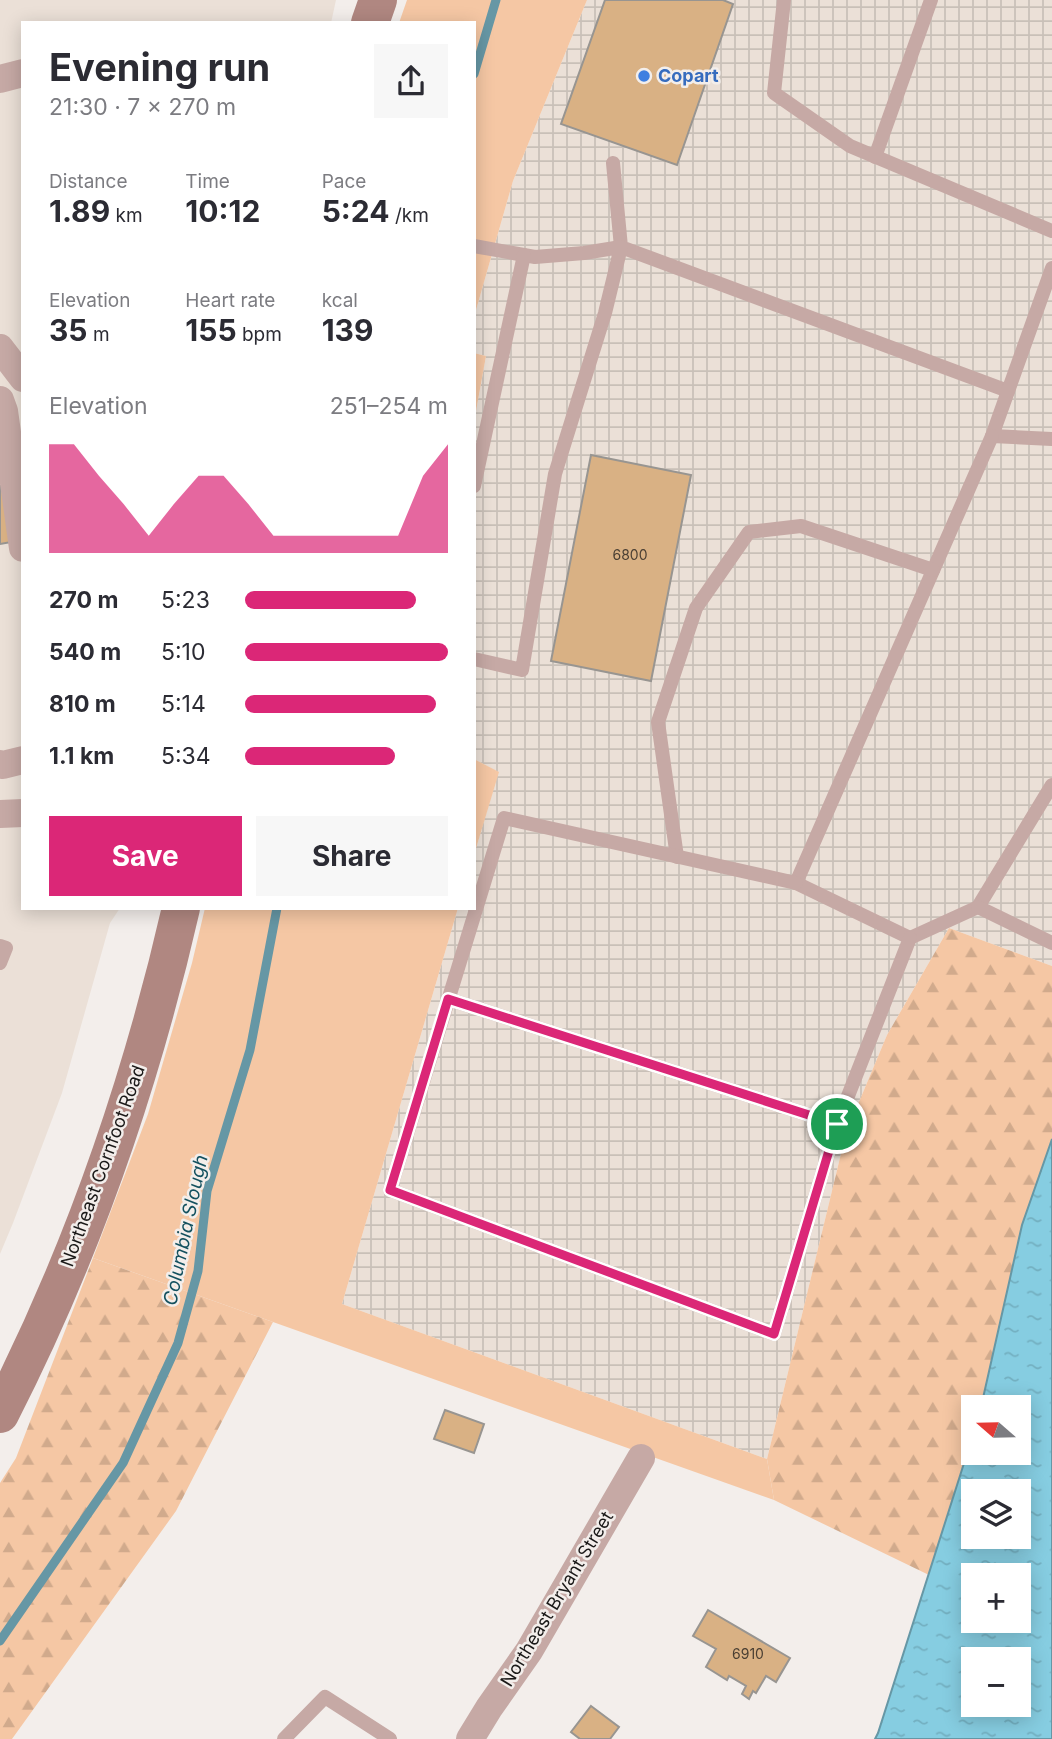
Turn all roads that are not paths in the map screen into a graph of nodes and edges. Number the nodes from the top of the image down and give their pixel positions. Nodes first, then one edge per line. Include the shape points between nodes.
1 (378, 0) edge
2 (784, 0) edge
3 (931, 0) edge
4 (371, 21) edge
5 (21, 74) edge
6 (0, 79) edge
7 (875, 157) junction
8 (614, 163) dead end
9 (1052, 231) edge
10 (476, 246) edge
11 (621, 247) junction
12 (524, 255) junction
13 (1052, 268) edge
14 (0, 348) edge
15 (21, 374) edge
16 (1008, 391) junction
17 (7, 408) edge
18 (992, 436) junction
19 (1052, 439) edge
20 (476, 477) edge
21 (21, 530) edge
22 (933, 570) junction
23 (476, 659) edge
24 (21, 760) edge
25 (0, 764) edge
26 (1052, 785) edge
27 (21, 813) edge
28 (0, 814) edge
29 (677, 857) junction
30 (796, 883) junction
31 (978, 907) junction
32 (476, 908) edge
33 (181, 910) edge
34 (476, 910) edge
35 (910, 938) junction
36 (1052, 943) edge
37 (0, 946) edge
38 (0, 963) edge
39 (448, 999) junction
40 (837, 1124) junction
41 (0, 1414) edge
42 (641, 1458) dead end
43 (284, 1739) edge
44 (390, 1739) edge
45 (470, 1739) edge

1 - 4 street
2 - 7 lane via 774,93 849,146
3 - 7 lane
5 - 6 street
7 - 9 lane
8 - 11 lane
10 - 12 lane
11 - 12 lane
11 - 16 lane
11 - 23 lane via 555,474 522,670
12 - 20 lane
13 - 16 lane
14 - 15 street
16 - 18 lane
17 - 21 street
18 - 19 lane
18 - 22 lane
22 - 29 lane via 800,526 749,532 696,608 658,722
22 - 30 lane
24 - 25 street
26 - 31 lane
27 - 28 street
29 - 30 lane
29 - 32 lane via 504,818
30 - 35 lane
31 - 35 lane
31 - 36 lane
33 - 41 street, Northeast Cornfoot Road via 148,1040 114,1145 62,1280
34 - 39 lane
35 - 40 lane
37 - 38 lane via 6,948
39 - 40 lane
39 - 40 lane via 390,1190 774,1334
42 - 45 street, Northeast Bryant Street via 529,1651
43 - 44 lane via 325,1697

